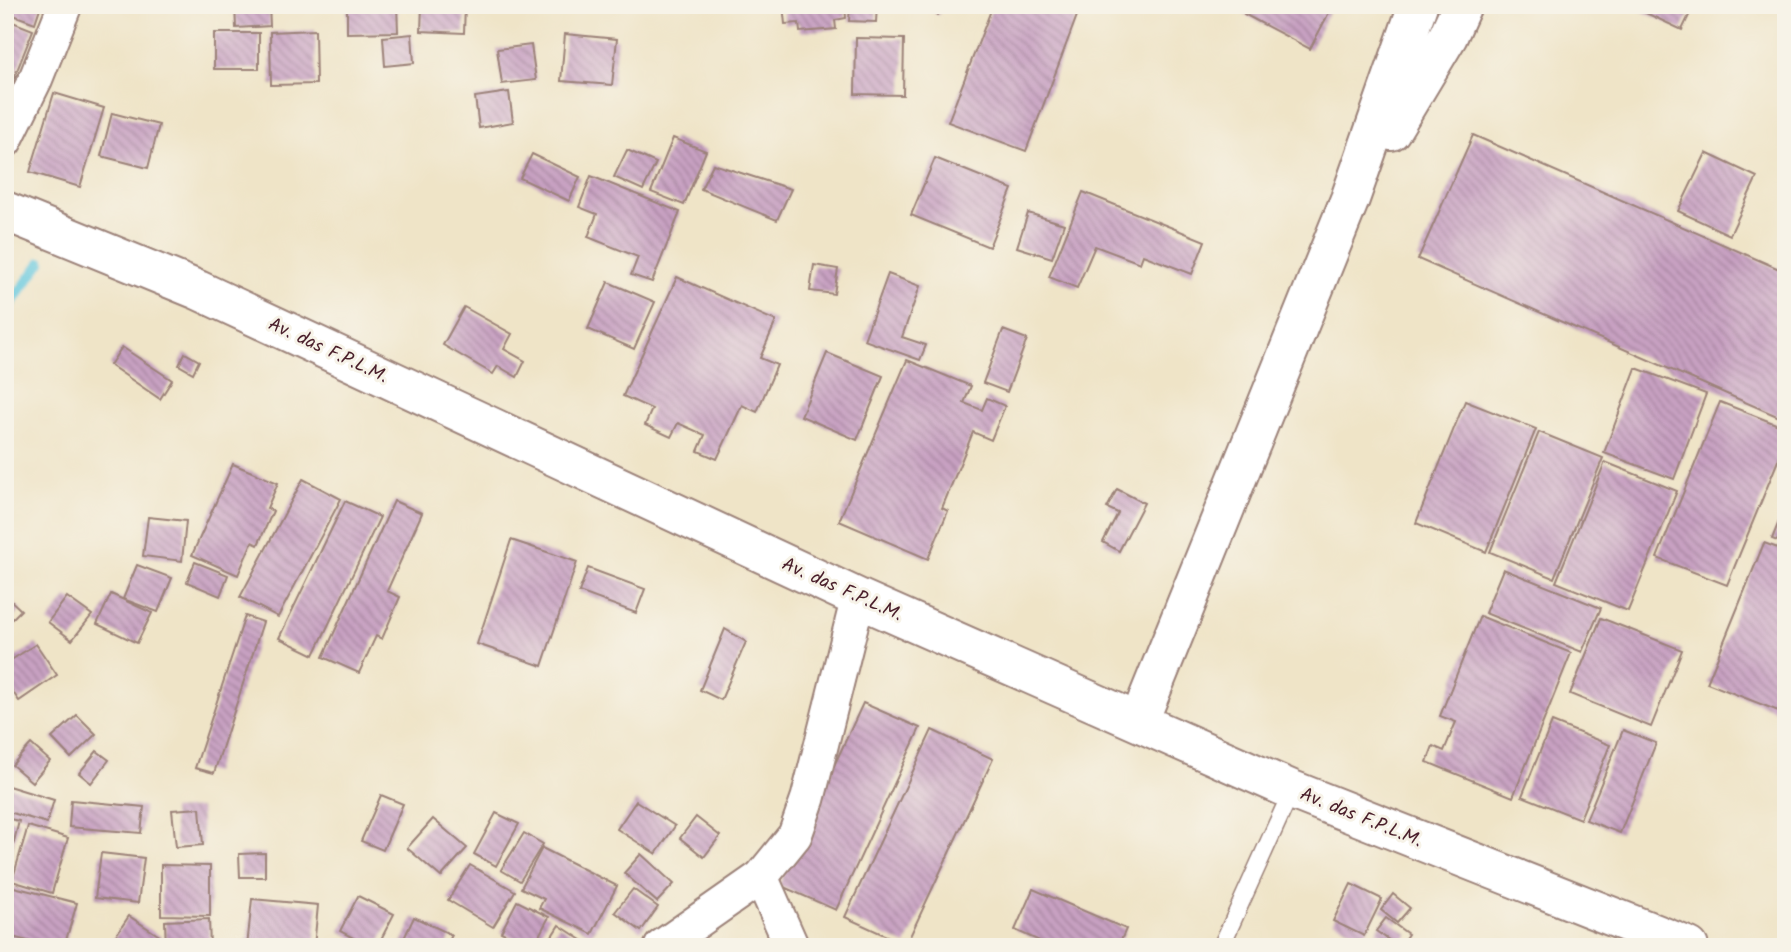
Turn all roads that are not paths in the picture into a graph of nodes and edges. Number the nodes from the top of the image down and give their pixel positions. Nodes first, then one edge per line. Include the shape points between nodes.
1 (65, 5) edge
2 (1418, 5) edge
3 (1462, 5) edge
4 (5, 141) edge
5 (1350, 199) junction
6 (5, 211) edge
7 (859, 598) junction
8 (1139, 721) junction
9 (1292, 790) junction
10 (761, 877) junction
11 (661, 947) edge
12 (792, 947) edge
13 (1221, 947) edge
14 (1689, 947) edge

1 - 4 street
2 - 5 main road
3 - 5 main road
5 - 8 main road
6 - 7 main road, Av. das F.P.L.M. via 198,290
7 - 8 main road, Av. das F.P.L.M.
7 - 10 street via 808,798 794,835
8 - 9 main road, Av. das F.P.L.M.
9 - 13 lane
9 - 14 main road, Av. das F.P.L.M.
10 - 11 street
10 - 12 street

